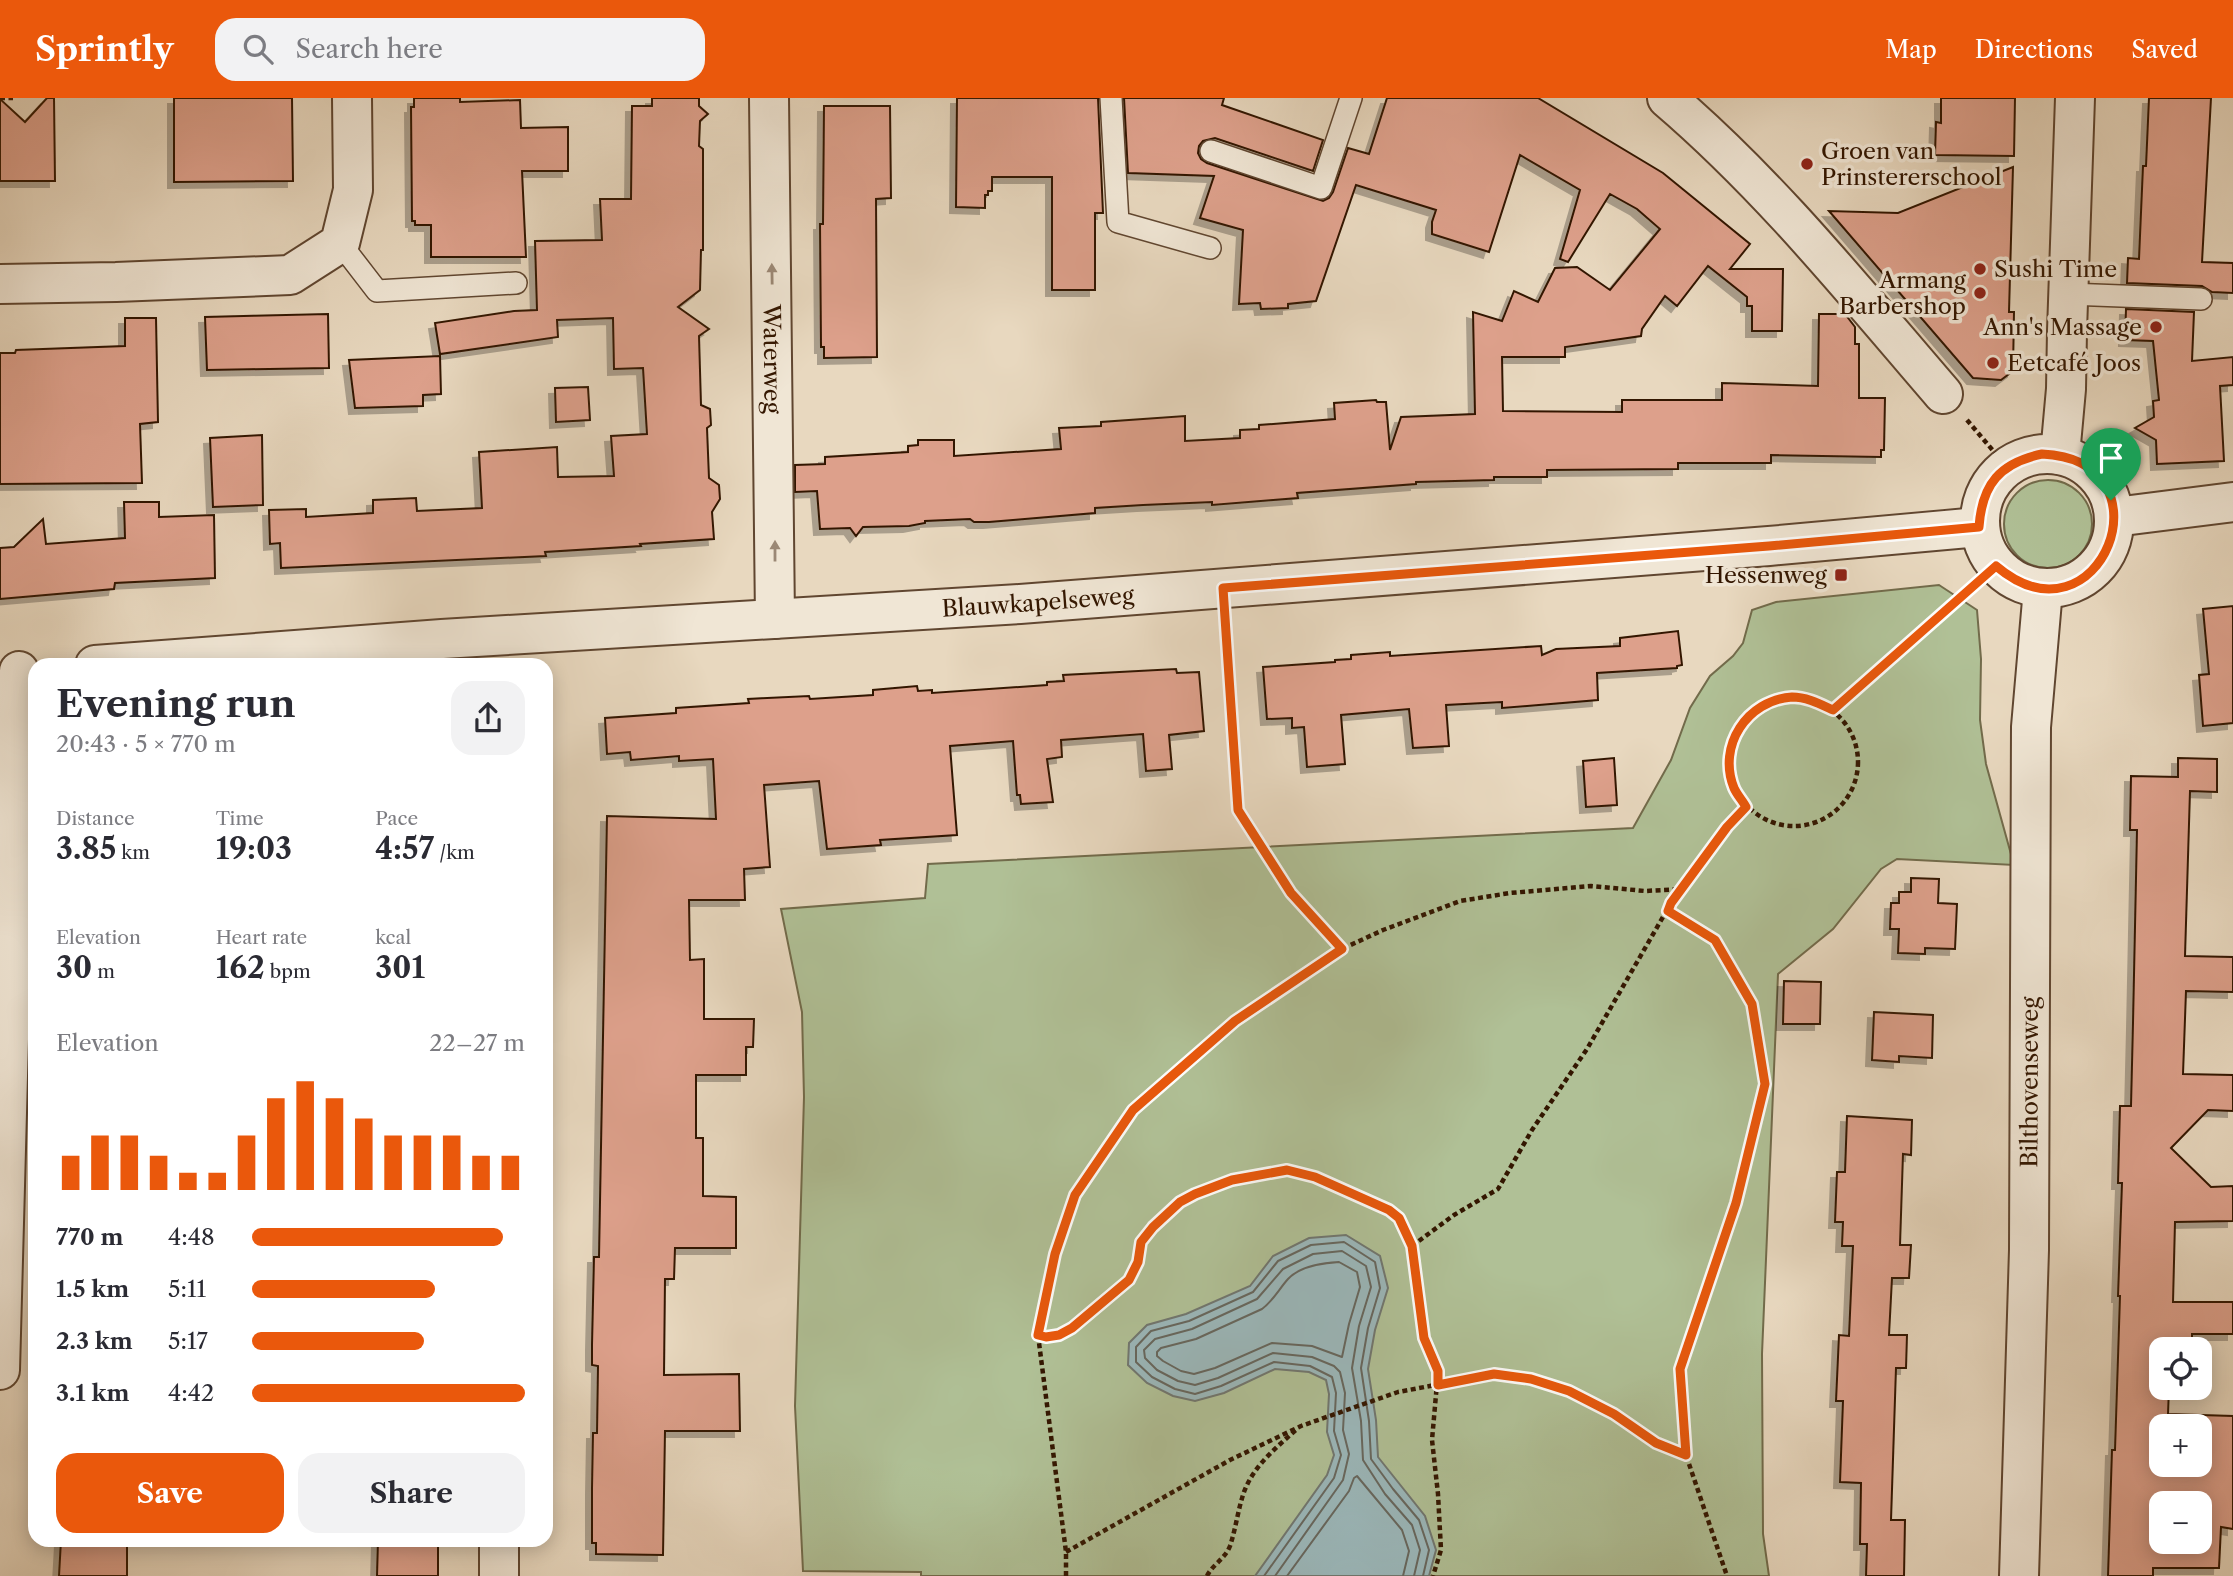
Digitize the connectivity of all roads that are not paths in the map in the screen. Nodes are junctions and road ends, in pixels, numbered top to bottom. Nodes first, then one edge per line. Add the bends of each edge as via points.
1 (352, 98) edge
2 (769, 98) edge
3 (1111, 98) edge
4 (1350, 98) edge
5 (1667, 98) edge
6 (2075, 98) edge
7 (1211, 151) dead end
8 (340, 243) junction
9 (1210, 248) dead end
10 (516, 283) dead end
11 (0, 284) edge
12 (2068, 294) junction
13 (2201, 299) dead end
14 (1943, 394) road end
15 (2060, 455) junction
16 (2233, 502) edge
17 (2115, 517) junction
18 (1979, 527) junction
19 (2043, 589) junction
20 (775, 619) junction
21 (513, 650) edge
22 (290, 658) edge
23 (18, 671) edge
24 (0, 1370) edge
25 (499, 1547) edge
26 (499, 1576) edge
27 (2019, 1576) edge

1 - 8 street via 353,190
20 -> 2 street, Waterweg
3 - 9 lane via 1118,222
4 - 7 lane via 1321,188
5 - 14 street via 1782,207
6 - 12 street
8 - 10 lane via 377,291
8 - 11 street via 290,275
12 - 13 lane
12 - 15 street
15 - 17 street via 2092,471 2107,492
15 - 18 street via 2023,458 2007,467 1985,493
16 - 17 street
17 - 19 street via 2113,536 2095,569 2062,587
18 - 19 street via 1996,566 2025,586
18 - 20 street, Blauwkapelseweg
19 - 27 street, Bilthovenseweg via 2031,727 2029,1250
20 - 21 street, Blauwkapelseweg
21 - 22 street, Blauwkapelseweg
23 - 24 street
25 - 26 street

